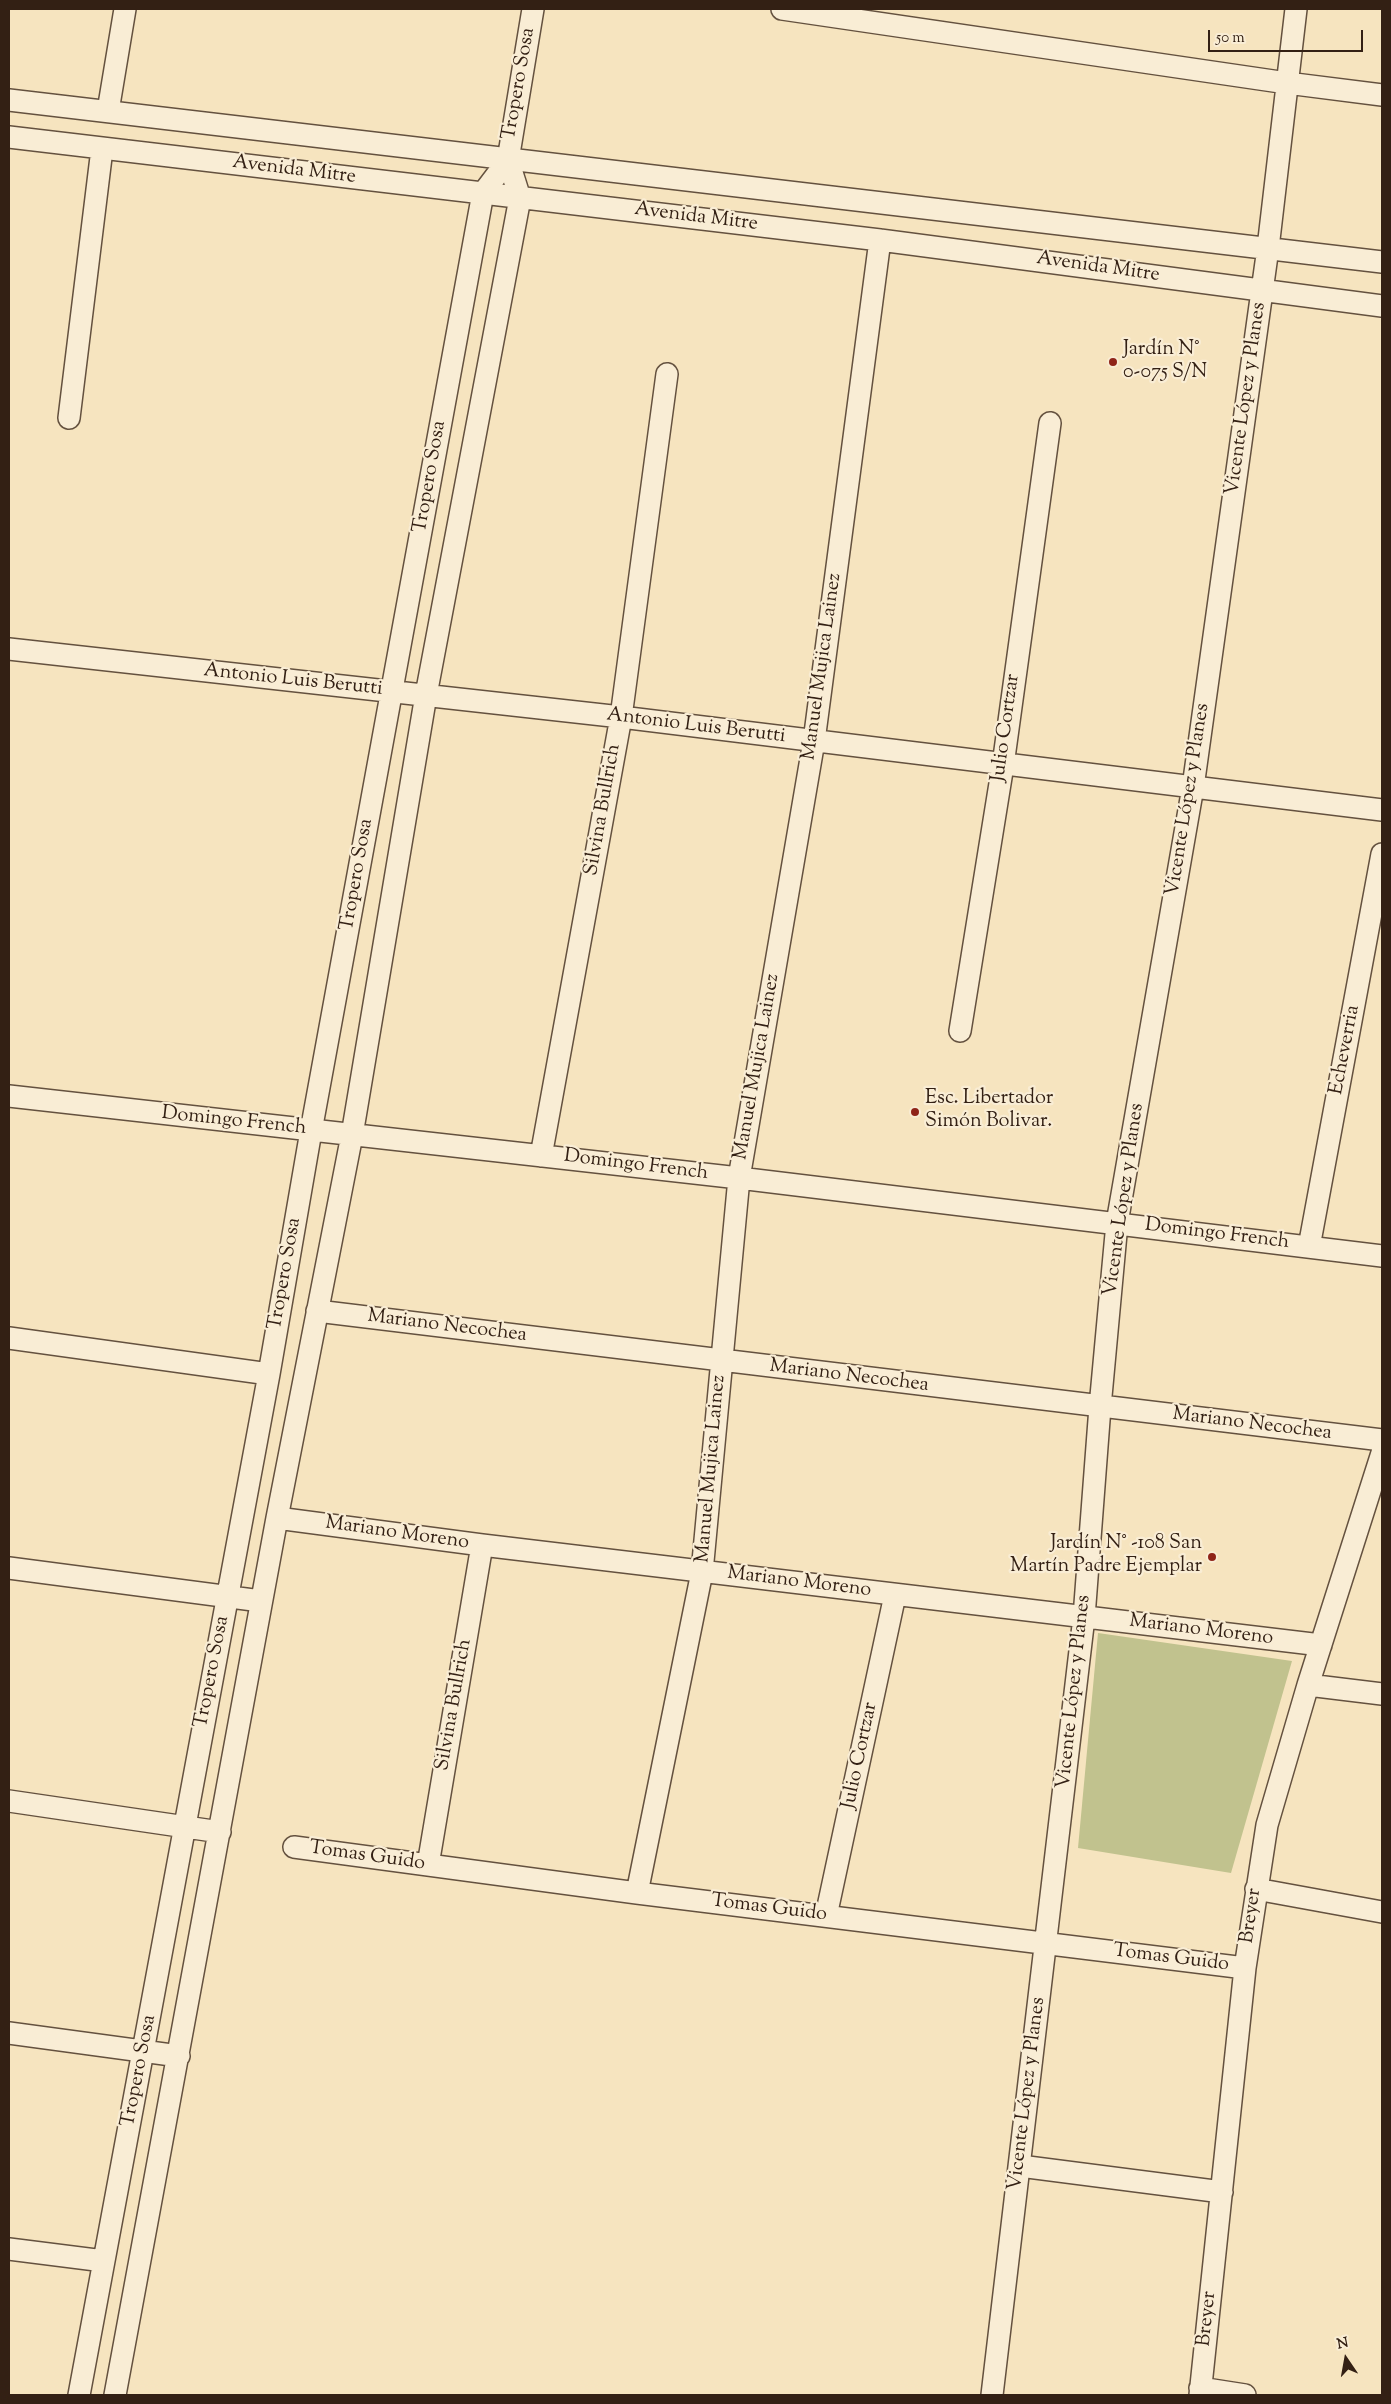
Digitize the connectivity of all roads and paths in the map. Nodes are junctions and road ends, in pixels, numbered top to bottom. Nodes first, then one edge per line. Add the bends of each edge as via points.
1 (125, 9) edge
2 (533, 9) edge
3 (782, 9) edge
4 (1296, 9) edge
5 (1287, 84) junction
6 (1382, 95) edge
7 (9, 100) edge
8 (108, 111) junction
9 (9, 137) edge
10 (102, 149) junction
11 (508, 160) junction
12 (483, 193) junction
13 (520, 198) junction
14 (880, 240) junction
15 (1268, 248) junction
16 (1382, 262) edge
17 (1262, 290) junction
18 (1382, 306) edge
19 (667, 374) dead end
20 (68, 418) dead end
21 (1050, 423) dead end
22 (9, 650) edge
23 (392, 692) junction
24 (426, 695) junction
25 (621, 718) junction
26 (814, 741) junction
27 (1003, 765) junction
28 (1192, 787) junction
29 (1382, 810) edge
30 (1382, 854) edge
31 (960, 1032) dead end
32 (9, 1096) edge
33 (311, 1130) junction
34 (352, 1134) junction
35 (541, 1156) junction
36 (738, 1178) junction
37 (1118, 1223) junction
38 (1309, 1246) junction
39 (1382, 1256) edge
40 (317, 1311) junction
41 (9, 1338) edge
42 (722, 1362) junction
43 (269, 1374) junction
44 (1100, 1407) junction
45 (1382, 1440) edge
46 (1382, 1452) edge
47 (1378, 1477) edge
48 (277, 1518) junction
49 (482, 1545) junction
50 (9, 1568) edge
51 (702, 1572) junction
52 (895, 1595) junction
53 (228, 1597) junction
54 (261, 1602) junction
55 (1084, 1618) junction
56 (1321, 1645) junction
57 (1308, 1685) junction
58 (1382, 1694) edge
59 (9, 1800) edge
60 (184, 1826) junction
61 (220, 1832) junction
62 (294, 1847) dead end
63 (428, 1865) junction
64 (1256, 1889) junction
65 (637, 1893) junction
66 (1382, 1912) edge
67 (826, 1916) junction
68 (1046, 1943) junction
69 (1245, 1968) junction
70 (9, 2033) edge
71 (144, 2051) junction
72 (179, 2056) junction
73 (1020, 2166) junction
74 (1222, 2192) junction
75 (9, 2249) edge
76 (104, 2261) junction
77 (1200, 2392) edge
78 (79, 2395) edge
79 (115, 2395) edge
80 (992, 2395) edge
81 (1245, 2395) edge

1 - 8 street
2 - 11 street, Tropero Sosa
3 - 5 street
4 - 5 street, Vicente López y Planes
5 - 6 street
5 - 15 street, Vicente López y Planes
7 - 8 street, Avenida Mitre
8 - 11 street, Avenida Mitre
9 - 10 street, Avenida Mitre
10 - 12 street, Avenida Mitre
10 - 20 street
11 - 12 street, Tropero Sosa
11 - 13 street, Tropero Sosa
11 - 15 street, Avenida Mitre
12 - 13 street, Avenida Mitre
12 - 23 street, Tropero Sosa
13 - 14 street, Avenida Mitre
13 - 24 street, Tropero Sosa
14 - 17 street, Avenida Mitre
14 - 26 street, Manuel Mujica Lainez
15 - 16 street, Avenida Mitre
15 - 17 street, Vicente López y Planes
17 - 18 street, Avenida Mitre
17 - 28 street, Vicente López y Planes
19 - 25 street, Silvina Bullrich
21 - 27 street, Julio Cortzar
22 - 23 street, Antonio Luis Berutti
23 - 24 street, Antonio Luis Berutti
23 - 33 street, Tropero Sosa
24 - 25 street, Antonio Luis Berutti
24 - 34 street, Tropero Sosa
25 - 26 street, Antonio Luis Berutti
25 - 35 street, Silvina Bullrich
26 - 27 street, Antonio Luis Berutti
26 - 36 street, Manuel Mujica Lainez
27 - 28 street, Antonio Luis Berutti
27 - 31 street, Julio Cortzar
28 - 29 street, Antonio Luis Berutti
28 - 37 street, Vicente López y Planes
30 - 38 street, Echeverria
32 - 33 street, Domingo French
33 - 34 street, Domingo French
33 - 43 street, Tropero Sosa
34 - 35 street, Domingo French
34 - 40 street, Tropero Sosa
35 - 36 street, Domingo French
36 - 37 street, Domingo French
36 - 42 street, Manuel Mujica Lainez
37 - 38 street, Domingo French
37 - 44 street, Vicente López y Planes
38 - 39 street, Domingo French
40 - 42 street, Mariano Necochea
40 - 48 street, Tropero Sosa
41 - 43 street
42 - 44 street, Mariano Necochea
42 - 51 street, Manuel Mujica Lainez
43 - 53 street, Tropero Sosa
44 - 45 street, Mariano Necochea
44 - 55 street, Vicente López y Planes
46 - 47 street, Breyer
47 - 56 street, Breyer
48 - 49 street, Mariano Moreno
48 - 54 street, Tropero Sosa
49 - 51 street, Mariano Moreno
49 - 63 street, Silvina Bullrich
50 - 53 street
51 - 52 street, Mariano Moreno
51 - 65 street, Manuel Mujica Lainez
52 - 55 street, Mariano Moreno
52 - 67 street, Julio Cortzar
53 - 54 street
53 - 60 street, Tropero Sosa
54 - 61 street, Tropero Sosa
55 - 56 street, Mariano Moreno
55 - 68 street, Vicente López y Planes
56 - 57 street, Breyer
57 - 58 street
57 - 64 street, Breyer via 1267,1825
59 - 60 street
60 - 61 street
60 - 71 street, Tropero Sosa
61 - 72 street, Tropero Sosa
62 - 63 street, Tomas Guido
63 - 65 street, Tomas Guido
64 - 66 street
64 - 69 street, Breyer
65 - 67 street, Tomas Guido
67 - 68 street, Tomas Guido
68 - 69 street, Tomas Guido
68 - 73 street, Vicente López y Planes
69 - 74 street, Breyer
70 - 71 street
71 - 72 street
71 - 76 street, Tropero Sosa
72 - 79 street, Tropero Sosa
73 - 74 street
73 - 80 street, Vicente López y Planes
74 - 77 street, Breyer
75 - 76 street
76 - 78 street, Tropero Sosa
77 - 81 street

